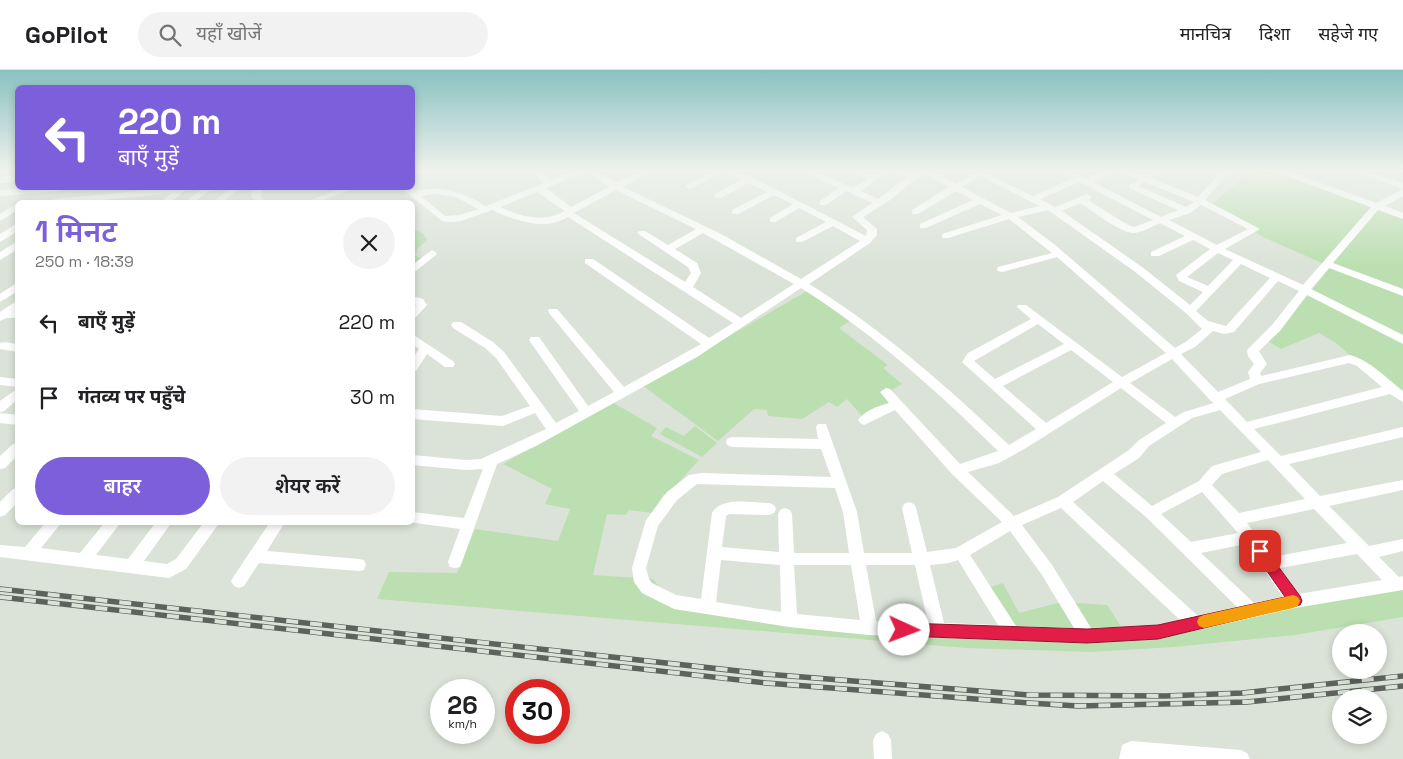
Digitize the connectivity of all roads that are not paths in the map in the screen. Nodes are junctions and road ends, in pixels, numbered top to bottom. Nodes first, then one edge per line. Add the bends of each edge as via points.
1 (426, 203) edge
2 (477, 203) edge
3 (500, 203) edge
4 (559, 203) edge
5 (586, 203) edge
6 (649, 203) edge
7 (752, 203) edge
8 (879, 203) edge
9 (928, 203) edge
10 (974, 203) edge
11 (987, 203) edge
12 (1041, 203) edge
13 (1070, 203) edge
14 (1093, 203) edge
15 (1129, 203) edge
16 (1170, 203) edge
17 (1196, 203) edge
18 (1204, 203) edge
19 (1366, 203) edge
20 (1382, 203) edge
21 (799, 204) joint
22 (15, 207) edge
23 (1376, 207) junction
24 (15, 208) edge
25 (488, 208) junction
26 (0, 209) edge
27 (1052, 209) junction
28 (1187, 211) junction
29 (570, 212) junction
30 (735, 212) dead end
31 (914, 212) dead end
32 (1010, 216) junction
33 (1403, 216) edge
34 (0, 218) edge
35 (773, 220) dead end
36 (1160, 220) junction
37 (832, 223) junction
38 (923, 226) dead end
39 (15, 228) edge
40 (703, 229) junction
41 (642, 233) dead end
42 (945, 236) dead end
43 (1194, 236) junction
44 (0, 239) edge
45 (799, 240) dead end
46 (867, 241) junction
47 (15, 246) edge
48 (668, 249) junction
49 (1217, 249) junction
50 (432, 253) dead end
51 (1059, 254) junction
52 (1155, 254) dead end
53 (0, 257) edge
54 (1240, 259) junction
55 (589, 261) dead end
56 (1326, 264) junction
57 (415, 267) edge
58 (1002, 269) dead end
59 (1276, 276) junction
60 (801, 283) junction
61 (15, 287) edge
62 (686, 289) junction
63 (1305, 290) junction
64 (1210, 291) junction
65 (1403, 294) edge
66 (2, 296) edge
67 (415, 300) edge
68 (15, 305) edge
69 (1022, 307) dead end
70 (553, 311) dead end
71 (415, 312) edge
72 (1190, 312) junction
73 (2, 315) edge
74 (15, 315) edge
75 (1038, 320) junction
76 (742, 324) junction
77 (1204, 324) junction
78 (457, 325) dead end
79 (415, 340) edge
80 (535, 340) dead end
81 (1403, 340) edge
82 (709, 344) junction
83 (1072, 345) junction
84 (4, 346) dead end
85 (15, 348) edge
86 (426, 348) junction
87 (1174, 354) junction
88 (415, 364) edge
89 (449, 364) dead end
90 (0, 381) edge
91 (1256, 381) junction
92 (15, 382) edge
93 (1122, 382) junction
94 (994, 385) junction
95 (1392, 389) junction
96 (886, 392) dead end
97 (622, 393) junction
98 (15, 395) edge
99 (1403, 398) edge
100 (1218, 401) junction
101 (898, 405) junction
102 (0, 408) edge
103 (537, 408) junction
104 (586, 412) junction
105 (415, 414) edge
106 (0, 418) edge
107 (15, 420) edge
108 (864, 420) dead end
109 (1176, 424) junction
110 (822, 427) dead end
111 (1245, 427) junction
112 (1044, 429) junction
113 (554, 430) junction
114 (1403, 432) edge
115 (732, 442) dead end
116 (826, 444) junction
117 (15, 450) edge
118 (1008, 452) junction
119 (1274, 458) junction
120 (415, 460) edge
121 (492, 461) junction
122 (0, 464) edge
123 (957, 470) junction
124 (1104, 474) junction
125 (841, 483) junction
126 (1204, 485) junction
127 (1403, 485) edge
128 (15, 496) edge
129 (1063, 501) junction
130 (1316, 501) junction
131 (909, 508) dead end
132 (769, 509) dead end
133 (0, 511) edge
134 (1151, 513) junction
135 (785, 514) dead end
136 (415, 518) edge
137 (1236, 519) junction
138 (1012, 523) junction
139 (468, 524) junction
140 (52, 525) edge
141 (112, 525) edge
142 (163, 525) edge
143 (211, 525) edge
144 (276, 525) edge
145 (1250, 538) junction
146 (1403, 545) edge
147 (1189, 549) junction
148 (1364, 550) junction
149 (0, 551) edge
150 (28, 553) junction
151 (714, 553) junction
152 (961, 553) junction
153 (256, 556) junction
154 (921, 558) junction
155 (788, 559) junction
156 (857, 559) junction
157 (83, 560) junction
158 (454, 562) dead end
159 (1270, 564) junction
160 (360, 565) dead end
161 (131, 567) junction
162 (239, 581) dead end
163 (1400, 583) edge
164 (1295, 601) junction
165 (708, 607) junction
166 (1250, 610) junction
167 (789, 620) junction
168 (1196, 624) junction
169 (869, 628) junction
170 (938, 631) junction
171 (1012, 633) junction
172 (1087, 636) junction
173 (882, 740) dead end
174 (884, 759) edge
175 (1128, 759) edge
176 (1241, 759) edge

1 - 25 street via 445,220 455,220
2 - 25 street
3 - 25 street
4 - 29 street
5 - 29 street
6 - 40 street
7 - 30 street
8 - 46 street via 857,217 872,229
9 - 31 street
10 - 38 street
11 - 32 street
12 - 27 street
13 - 27 street
14 - 36 street via 1131,229
15 - 36 street
16 - 28 street
17 - 28 street
18 - 49 street via 1256,230
19 - 23 street
20 - 23 street
21 - 35 street
21 - 37 street
22 - 26 street
23 - 33 street
23 - 56 street
24 - 34 street
25 - 29 street via 515,218 546,221 556,220
27 - 32 street
27 - 72 street via 1138,269
28 - 36 street
29 - 62 street
32 - 42 street
32 - 51 street
36 - 43 street
37 - 45 street
37 - 46 street
39 - 44 street
40 - 48 street
40 - 60 street
41 - 48 street
43 - 49 street
43 - 52 street
46 - 60 street
47 - 53 street
48 - 62 street via 695,268 696,273
49 - 54 street
49 - 64 street via 1180,276
50 - 57 street
51 - 58 street
51 - 87 street
54 - 59 street
54 - 64 street
55 - 82 street
56 - 63 street
56 - 65 street
59 - 63 street
59 - 77 street via 1230,329
60 - 76 street
60 - 118 street via 892,346
61 - 66 street
62 - 76 street
63 - 81 street
63 - 91 street via 1276,328 1253,350 1261,364 1254,372
64 - 72 street
67 - 71 street via 422,305
68 - 73 street
69 - 75 street
70 - 97 street
72 - 77 street
73 - 74 street
75 - 83 street
75 - 94 street via 969,358 969,364
76 - 82 street
77 - 87 street via 1208,328 1206,332
78 - 103 street via 500,355
79 - 86 street
80 - 104 street
82 - 97 street
83 - 93 street
83 - 94 street
84 - 85 street
86 - 88 street
86 - 89 street
87 - 93 street
87 - 100 street
90 - 92 street
91 - 95 street via 1354,359
91 - 100 street
93 - 109 street
93 - 112 street
94 - 112 street
95 - 99 street
95 - 111 street
96 - 101 street
97 - 104 street
98 - 102 street
100 - 109 street
100 - 111 street
101 - 108 street
101 - 123 street
103 - 105 street via 503,421
103 - 113 street
104 - 113 street
106 - 107 street
109 - 124 street via 1144,443 1134,454
110 - 116 street
111 - 119 street
112 - 118 street
113 - 121 street
114 - 119 street
115 - 116 street
116 - 125 street
117 - 122 street
118 - 123 street
119 - 126 street via 1217,470
119 - 130 street
120 - 121 street via 466,464
121 - 139 street
123 - 138 street
124 - 129 street
124 - 134 street
125 - 156 street via 850,512
125 - 165 street via 702,478 694,479 672,496 651,524 639,575 647,588 666,599
126 - 134 street
126 - 137 street
127 - 130 street
128 - 133 street
129 - 138 street
129 - 168 street
130 - 137 street
130 - 148 street
131 - 154 street
132 - 151 street via 722,509
134 - 147 street
135 - 155 street
136 - 139 street
137 - 145 street
138 - 152 street
138 - 172 street
139 - 158 street
140 - 150 street
141 - 157 street
142 - 161 street
143 - 161 street via 176,568 161,571
144 - 153 street
145 - 147 street
145 - 159 street
146 - 148 street
147 - 166 street
148 - 159 street
148 - 163 street
149 - 150 street
150 - 157 street
151 - 155 street
151 - 165 street
152 - 154 street
152 - 171 street
153 - 160 street
153 - 162 street
154 - 156 street
154 - 170 street
155 - 156 street
155 - 167 street
156 - 169 street
157 - 161 street
159 - 164 street
163 - 164 street
164 - 166 street
165 - 167 street
166 - 168 street
167 - 169 street
168 - 172 street via 1158,632
169 - 170 street
170 - 171 street
171 - 172 street
173 - 174 street
175 - 176 street via 1128,751 1131,750

